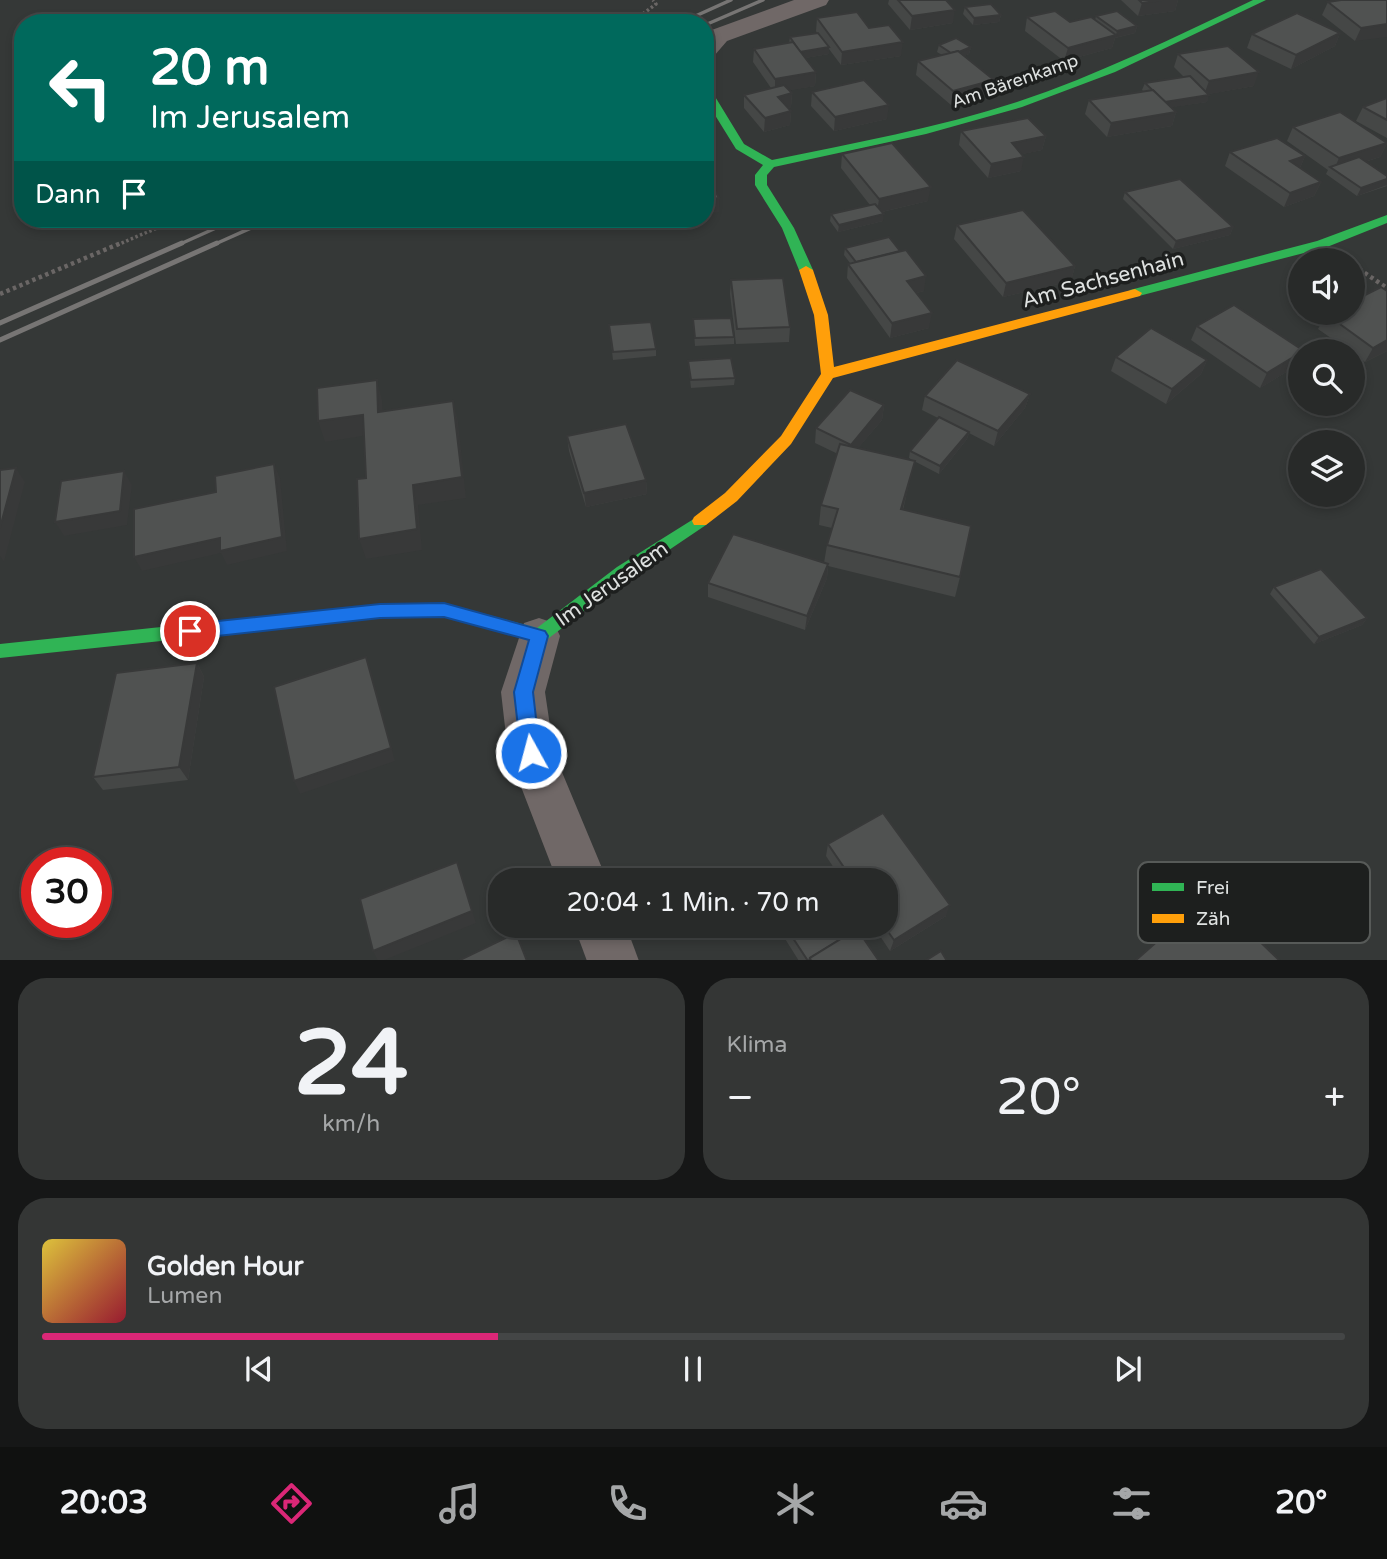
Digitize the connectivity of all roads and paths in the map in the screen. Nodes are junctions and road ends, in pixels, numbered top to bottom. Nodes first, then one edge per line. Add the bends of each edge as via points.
1 (653, 0) edge
2 (817, 0) edge
3 (1261, 0) edge
4 (643, 14) edge
5 (714, 40) edge
6 (714, 104) edge
7 (770, 164) junction
8 (1387, 219) edge
9 (157, 228) edge
10 (1365, 273) edge
11 (1387, 288) edge
12 (0, 294) edge
13 (828, 374) junction
14 (539, 636) junction
15 (0, 651) edge
16 (577, 868) edge
17 (605, 938) edge
18 (614, 960) edge

1 - 4 path via 656,4
2 - 5 street
3 - 7 street, Am Bärenkamp via 1021,103 939,127
6 - 7 street via 740,146
7 - 13 street via 761,175 761,185 804,263 821,315
8 - 13 street, Am Sachsenhain via 1322,244
9 - 12 path
10 - 11 path
13 - 14 street, Im Jerusalem via 786,440 731,497 682,537 623,572
14 - 15 street, Im Jerusalem via 444,610 380,611
14 - 16 street via 523,692 531,753
17 - 18 street

